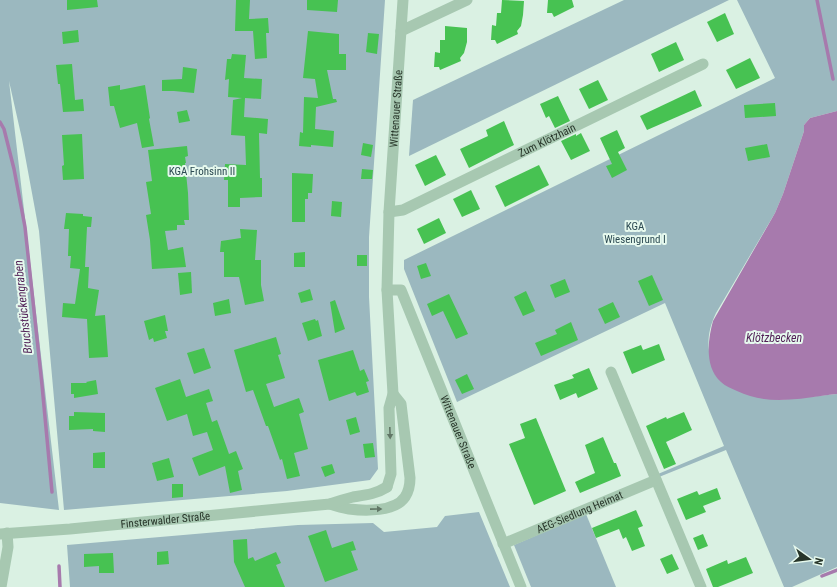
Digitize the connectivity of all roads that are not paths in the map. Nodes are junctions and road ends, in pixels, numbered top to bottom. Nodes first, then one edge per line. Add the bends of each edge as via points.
1 (403, 0) edge
2 (467, 0) edge
3 (401, 31) junction
4 (703, 64) dead end
5 (389, 212) junction
6 (387, 290) junction
7 (611, 372) dead end
8 (393, 394) junction
9 (656, 480) junction
10 (387, 487) junction
11 (405, 497) junction
12 (330, 504) junction
13 (3, 534) edge
14 (503, 544) junction
15 (1, 587) edge
16 (521, 587) edge
17 (701, 587) edge

1 - 3 street, Wittenauer Straße
2 - 3 street
3 - 5 street, Wittenauer Straße
4 - 5 street, Zum Klötzhain via 403,210
5 - 6 street, Wittenauer Straße
6 - 8 street, Wittenauer Straße
6 - 14 street, Wittenauer Straße via 401,290
7 - 9 street
8 -> 10 street, Wittenauer Straße via 389,408 391,474
8 - 11 street, Wittenauer Straße via 401,404 410,478
9 - 14 street, AEG-Siedlung Heimat
9 - 17 street
10 - 11 street
10 - 12 street, Finsterwalder Straße via 380,492
12 -> 11 street, Finsterwalder Straße via 348,509 383,509 395,506
12 - 13 street, Finsterwalder Straße
13 - 15 street via 8,547
14 - 16 street, Wittenauer Straße

